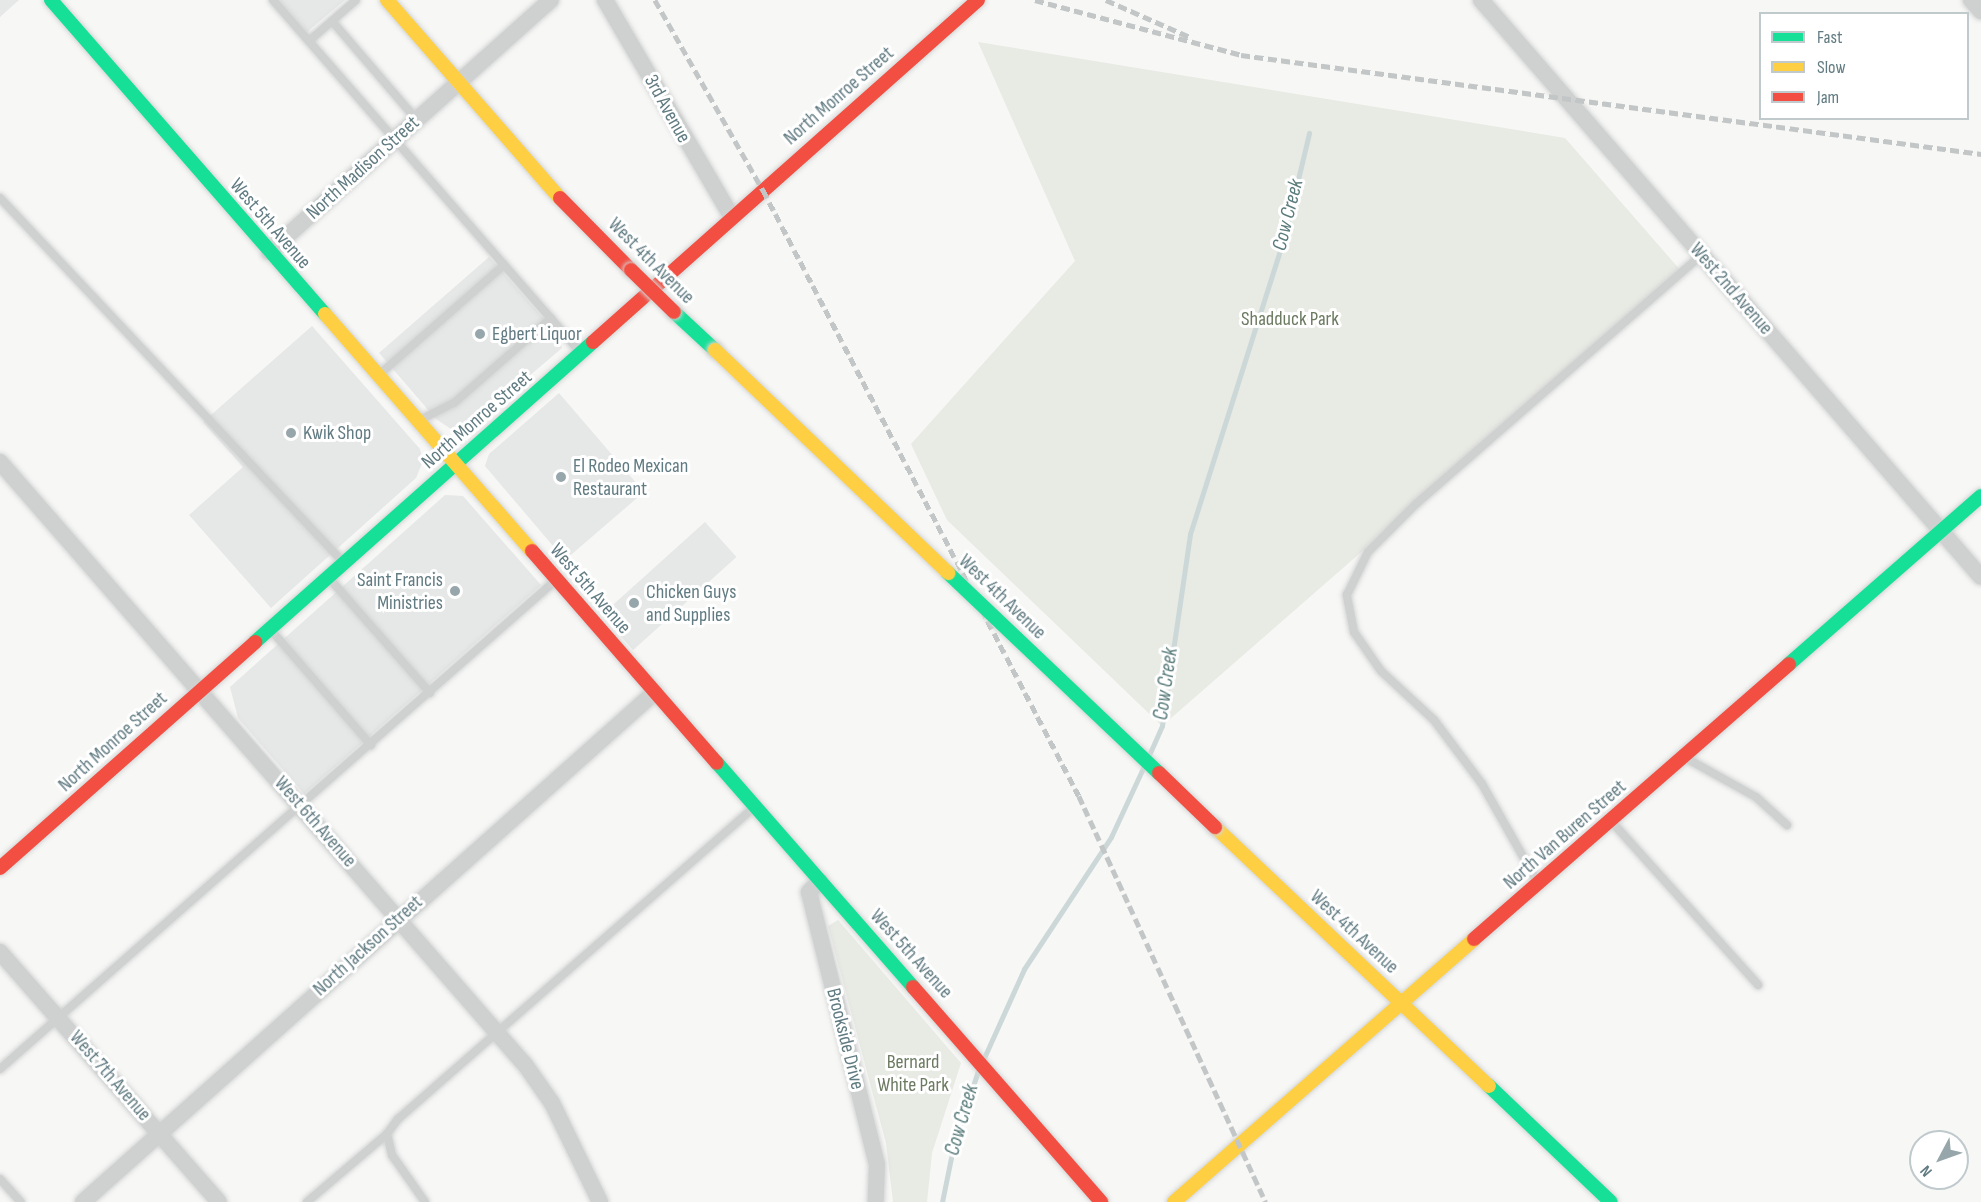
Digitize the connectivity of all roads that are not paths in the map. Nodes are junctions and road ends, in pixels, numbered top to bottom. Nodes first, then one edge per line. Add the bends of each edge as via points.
1 (51, 0) edge
2 (273, 0) edge
3 (356, 0) edge
4 (387, 0) edge
5 (551, 0) edge
6 (604, 0) edge
7 (978, 0) edge
8 (1481, 0) edge
9 (1971, 0) edge
10 (1981, 11) edge
11 (332, 21) junction
12 (309, 41) junction
13 (458, 84) junction
14 (417, 120) junction
15 (395, 140) junction
16 (0, 198) edge
17 (732, 217) junction
18 (269, 252) junction
19 (1701, 255) junction
20 (504, 265) junction
21 (551, 318) junction
22 (582, 353) junction
23 (377, 376) junction
24 (417, 422) junction
25 (455, 464) junction
26 (1, 467) edge
27 (1981, 496) edge
28 (1941, 532) junction
29 (344, 563) junction
30 (328, 577) junction
31 (1981, 578) edge
32 (556, 580) junction
33 (270, 629) junction
34 (200, 691) junction
35 (655, 692) junction
36 (430, 693) junction
37 (371, 745) junction
38 (1684, 757) junction
39 (301, 806) junction
40 (755, 806) junction
41 (1611, 820) junction
42 (1787, 825) dead end
43 (0, 868) edge
44 (820, 881) junction
45 (1538, 884) junction
46 (399, 918) junction
47 (0, 952) edge
48 (1758, 984) dead end
49 (1403, 1005) junction
50 (58, 1016) junction
51 (499, 1034) junction
52 (0, 1069) edge
53 (159, 1132) junction
54 (387, 1134) junction
55 (0, 1179) edge
56 (21, 1202) edge
57 (83, 1202) edge
58 (219, 1202) edge
59 (307, 1202) edge
60 (425, 1202) edge
61 (600, 1202) edge
62 (876, 1202) edge
63 (1101, 1202) edge
64 (1174, 1202) edge
65 (1611, 1202) edge

1 - 18 street, West 5th Avenue
2 - 12 lane
3 - 11 lane
4 - 13 street, West 4th Avenue
5 - 13 street, North Madison Street
6 - 17 street, 3rd Avenue
7 - 17 street, North Monroe Street
8 - 19 street, West 2nd Avenue
9 - 10 street
11 - 12 lane
11 - 14 lane
12 - 15 lane
13 - 14 street, North Madison Street
13 - 49 street, West 4th Avenue, bridge via 674,312
14 - 15 street, North Madison Street
15 - 18 street, North Madison Street
15 - 20 lane
16 - 29 lane
17 - 22 street, North Monroe Street
18 - 23 street, West 5th Avenue
19 - 28 street, West 2nd Avenue
19 - 45 lane via 1416,504 1368,552 1347,595 1354,632 1381,671 1434,720 1482,784
20 - 21 lane
20 - 23 lane
21 - 22 lane
21 - 24 lane via 454,403
22 - 25 street, North Monroe Street
23 - 24 street, West 5th Avenue
24 - 25 street, West 5th Avenue
25 - 29 street, North Monroe Street
25 - 32 street, West 5th Avenue
26 - 34 street, West 6th Avenue
27 - 28 street, North Van Buren Street
28 - 31 street, West 2nd Avenue
28 - 38 street, North Van Buren Street
29 - 30 street, North Monroe Street
30 - 33 street, North Monroe Street
30 - 36 lane
32 - 35 street, West 5th Avenue
32 - 36 lane
33 - 34 street, North Monroe Street
33 - 37 lane
34 - 39 street, West 6th Avenue
34 - 43 street, North Monroe Street
35 - 40 street, West 5th Avenue
35 - 46 street, North Jackson Street
36 - 37 lane
37 - 39 lane
38 - 41 street, North Van Buren Street
38 - 42 lane via 1756,797
39 - 46 street, West 6th Avenue
39 - 50 lane
40 - 44 street, West 5th Avenue
40 - 51 lane
41 - 45 street, North Van Buren Street
41 - 48 lane
44 - 62 street, Brookside Drive via 809,892 877,1164
44 - 63 street, West 5th Avenue
45 - 49 street, North Van Buren Street
46 - 51 street, West 6th Avenue
46 - 53 street, North Jackson Street
47 - 50 street, West 7th Avenue
49 - 64 street, North Van Buren Street
49 - 65 street, West 4th Avenue
50 - 52 lane
50 - 53 street, West 7th Avenue
51 - 54 lane
51 - 61 street, West 6th Avenue via 552,1103
53 - 57 street, North Jackson Street
53 - 58 street, West 7th Avenue
54 - 59 lane
54 - 60 lane via 392,1155
55 - 56 lane

